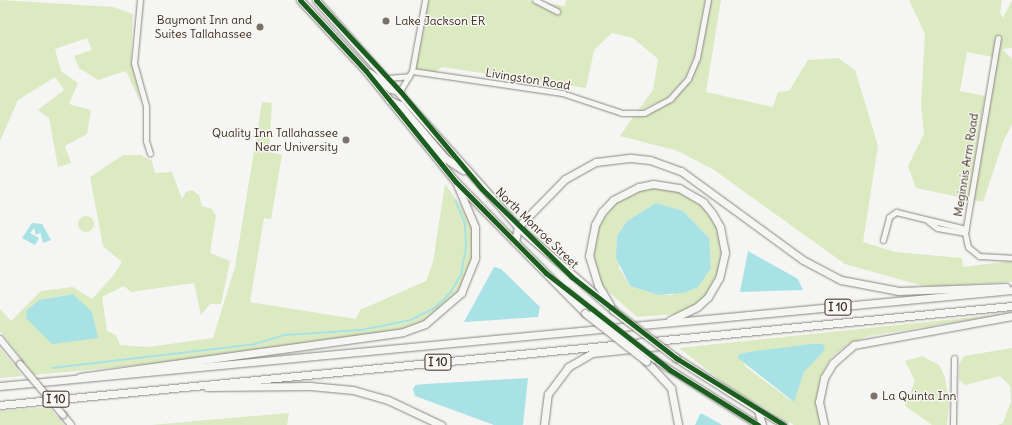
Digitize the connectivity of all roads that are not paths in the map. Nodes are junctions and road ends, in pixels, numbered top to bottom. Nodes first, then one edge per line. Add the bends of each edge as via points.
1 (140, 0) edge
2 (316, 0) edge
3 (425, 0) edge
4 (535, 0) edge
5 (708, 0) edge
6 (303, 1) edge
7 (556, 11) dead end
8 (998, 38) dead end
9 (366, 71) junction
10 (412, 71) junction
11 (409, 76) junction
12 (388, 78) junction
13 (400, 91) junction
14 (389, 100) junction
15 (150, 153) dead end
16 (470, 174) junction
17 (456, 182) junction
18 (518, 227) junction
19 (966, 231) junction
20 (883, 240) dead end
21 (515, 242) junction
22 (1012, 258) edge
23 (560, 285) junction
24 (1012, 289) edge
25 (1012, 306) edge
26 (613, 310) junction
27 (1012, 316) edge
28 (663, 322) junction
29 (0, 339) edge
30 (683, 339) junction
31 (954, 358) dead end
32 (77, 378) junction
33 (193, 385) junction
34 (0, 386) edge
35 (0, 404) edge
36 (758, 410) junction
37 (71, 425) edge
38 (441, 425) edge
39 (544, 425) edge
40 (678, 425) edge
41 (758, 425) edge
42 (762, 425) edge
43 (784, 425) edge
44 (824, 425) edge
45 (953, 425) edge

1 - 15 street via 134,64 146,106 146,141
2 - 12 highway, North Monroe Street
3 - 10 street
4 - 7 street
5 - 10 street, Livingston Road via 698,51 688,79 670,99 644,114 622,113 562,93
6 - 9 highway, North Monroe Street
8 - 19 street, Meginnis Arm Road
9 - 13 highway via 391,89
9 - 14 highway, North Monroe Street
10 - 11 street
11 - 12 street
11 - 13 street
12 - 13 highway, North Monroe Street
13 - 16 highway, North Monroe Street
14 - 16 highway via 400,105 445,158
14 - 17 highway, North Monroe Street
16 - 18 highway, North Monroe Street
17 - 21 highway, North Monroe Street
17 - 32 highway via 475,227 475,258 461,293 425,324 403,332 90,373
18 - 21 highway
18 - 24 highway via 577,171 606,160 650,160 682,171 802,260 841,280 899,291
18 - 26 highway, North Monroe Street
19 - 20 street via 937,228 928,221 905,213 892,213
19 - 22 street, Meginnis Arm Road via 968,247 979,256
21 - 23 highway, North Monroe Street
23 - 40 highway, bridge via 569,300 646,361 671,388
23 - 41 main road, North Monroe Street, bridge via 655,360
24 - 28 highway, I 10
25 - 30 highway, I 10
26 - 28 highway via 592,270 590,248 595,225 602,212 626,192 653,184 679,188 703,202 712,213 720,228 725,253 720,278 708,297 697,307
26 - 36 highway, North Monroe Street, bridge via 676,358
27 - 44 highway via 854,345 833,362 824,378 819,402
28 - 32 highway, I 10
29 - 37 main road, bridge
30 - 33 highway, I 10
30 - 39 highway via 670,345 592,353 580,359 559,376 548,394
31 - 45 street
32 - 34 highway, I 10
33 - 35 highway, I 10
33 - 38 highway via 220,389 310,386 353,390 388,400
36 - 42 highway
36 - 43 main road, North Monroe Street

